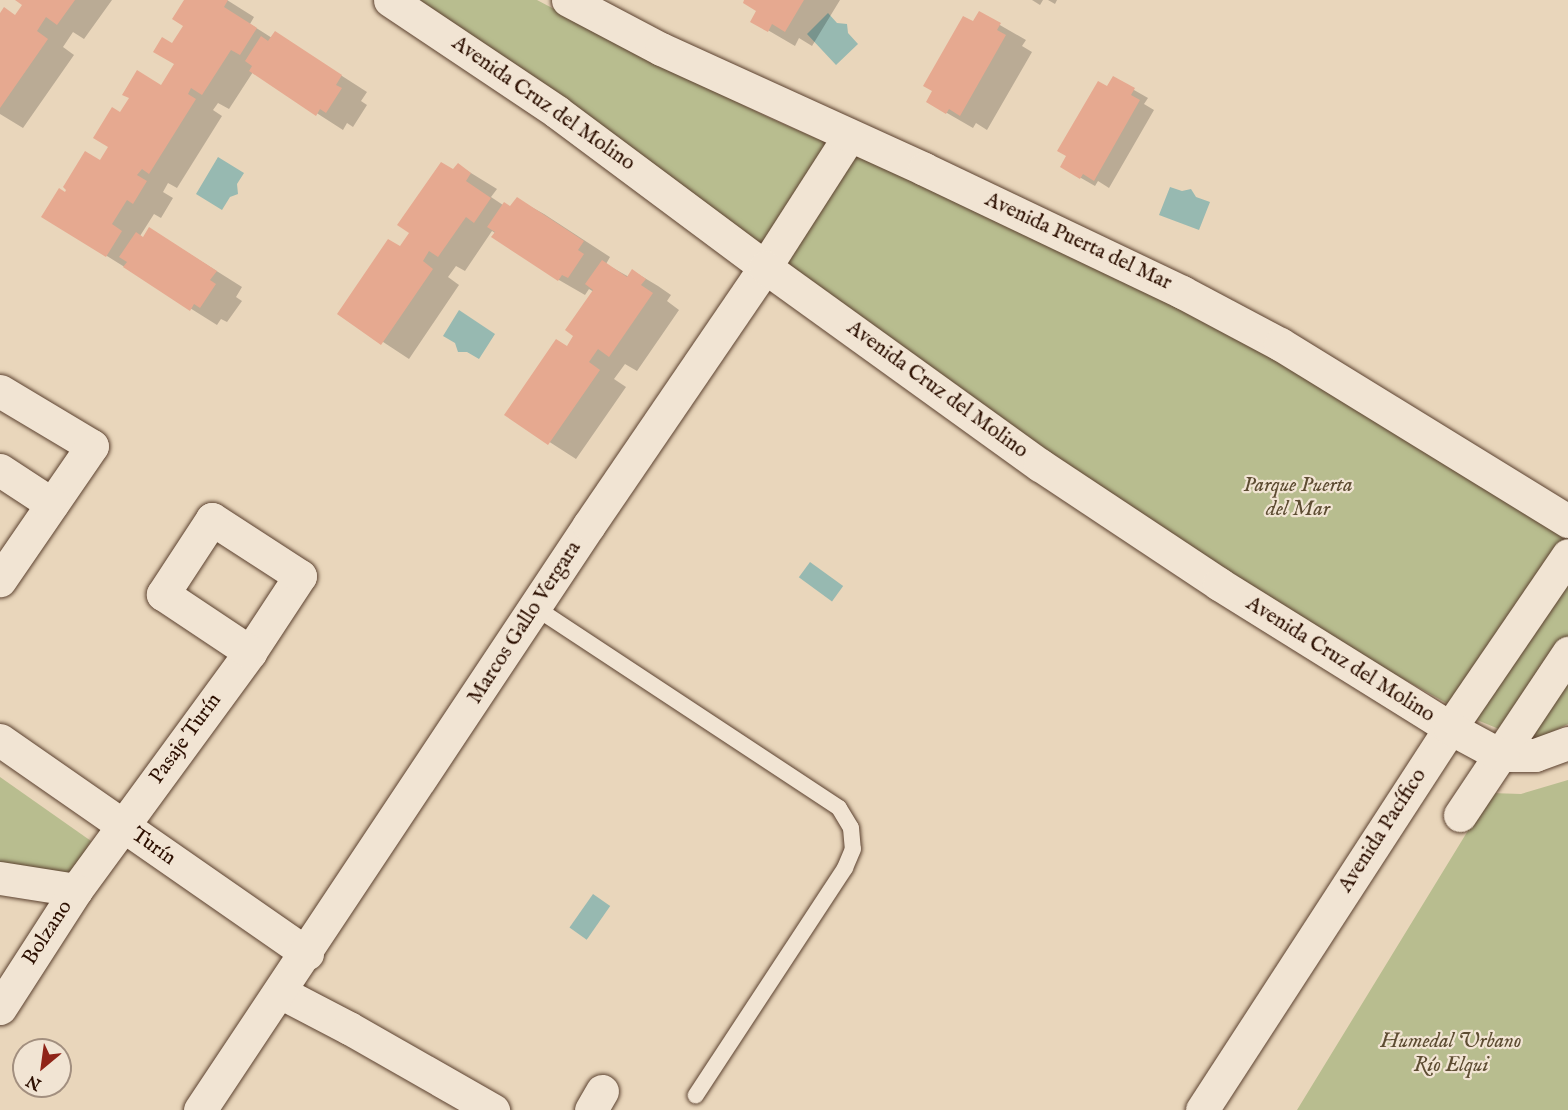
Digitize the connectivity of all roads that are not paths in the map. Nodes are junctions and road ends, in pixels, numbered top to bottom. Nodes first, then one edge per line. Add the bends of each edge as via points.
1 (390, 0) edge
2 (567, 0) edge
3 (849, 135) junction
4 (765, 267) junction
5 (0, 391) edge
6 (0, 470) edge
7 (52, 504) junction
8 (1568, 521) edge
9 (1568, 555) edge
10 (0, 579) edge
11 (537, 608) junction
12 (250, 652) dead end
13 (1568, 653) edge
14 (1450, 728) junction
15 (0, 741) edge
16 (1568, 743) edge
17 (1500, 755) junction
18 (1460, 815) dead end
19 (123, 826) junction
20 (0, 878) edge
21 (76, 890) junction
22 (307, 952) junction
23 (280, 992) junction
24 (0, 1008) edge
25 (696, 1095) dead end
26 (480, 1107) edge
27 (200, 1110) edge
28 (1202, 1110) edge

1 - 4 street, Avenida Cruz del Molino via 557,112
2 - 3 street, Avenida Puerta del Mar via 661,49
3 - 4 street, Marcos Gallo Vergara
3 - 8 street, Avenida Puerta del Mar via 1271,338
4 - 11 street, Marcos Gallo Vergara
4 - 14 street, Avenida Cruz del Molino via 1101,506
5 - 7 street via 92,446
6 - 7 street
7 - 10 street
9 - 14 street, Avenida Pacífico
11 - 22 street, Marcos Gallo Vergara
11 - 25 lane via 839,808 851,828 853,849 845,868
12 - 19 street, Pasaje Turín
13 - 17 street
14 - 17 street, Avenida Cruz del Molino
14 - 28 street, Avenida Pacífico
15 - 19 street, Turín
16 - 17 street via 1534,755
17 - 18 street
19 - 21 street, Pasaje Turín
19 - 22 street, Turín
20 - 21 street
21 - 24 street, Bolzano
22 - 23 street, Marcos Gallo Vergara
23 - 26 street
23 - 27 street, Marcos Gallo Vergara

